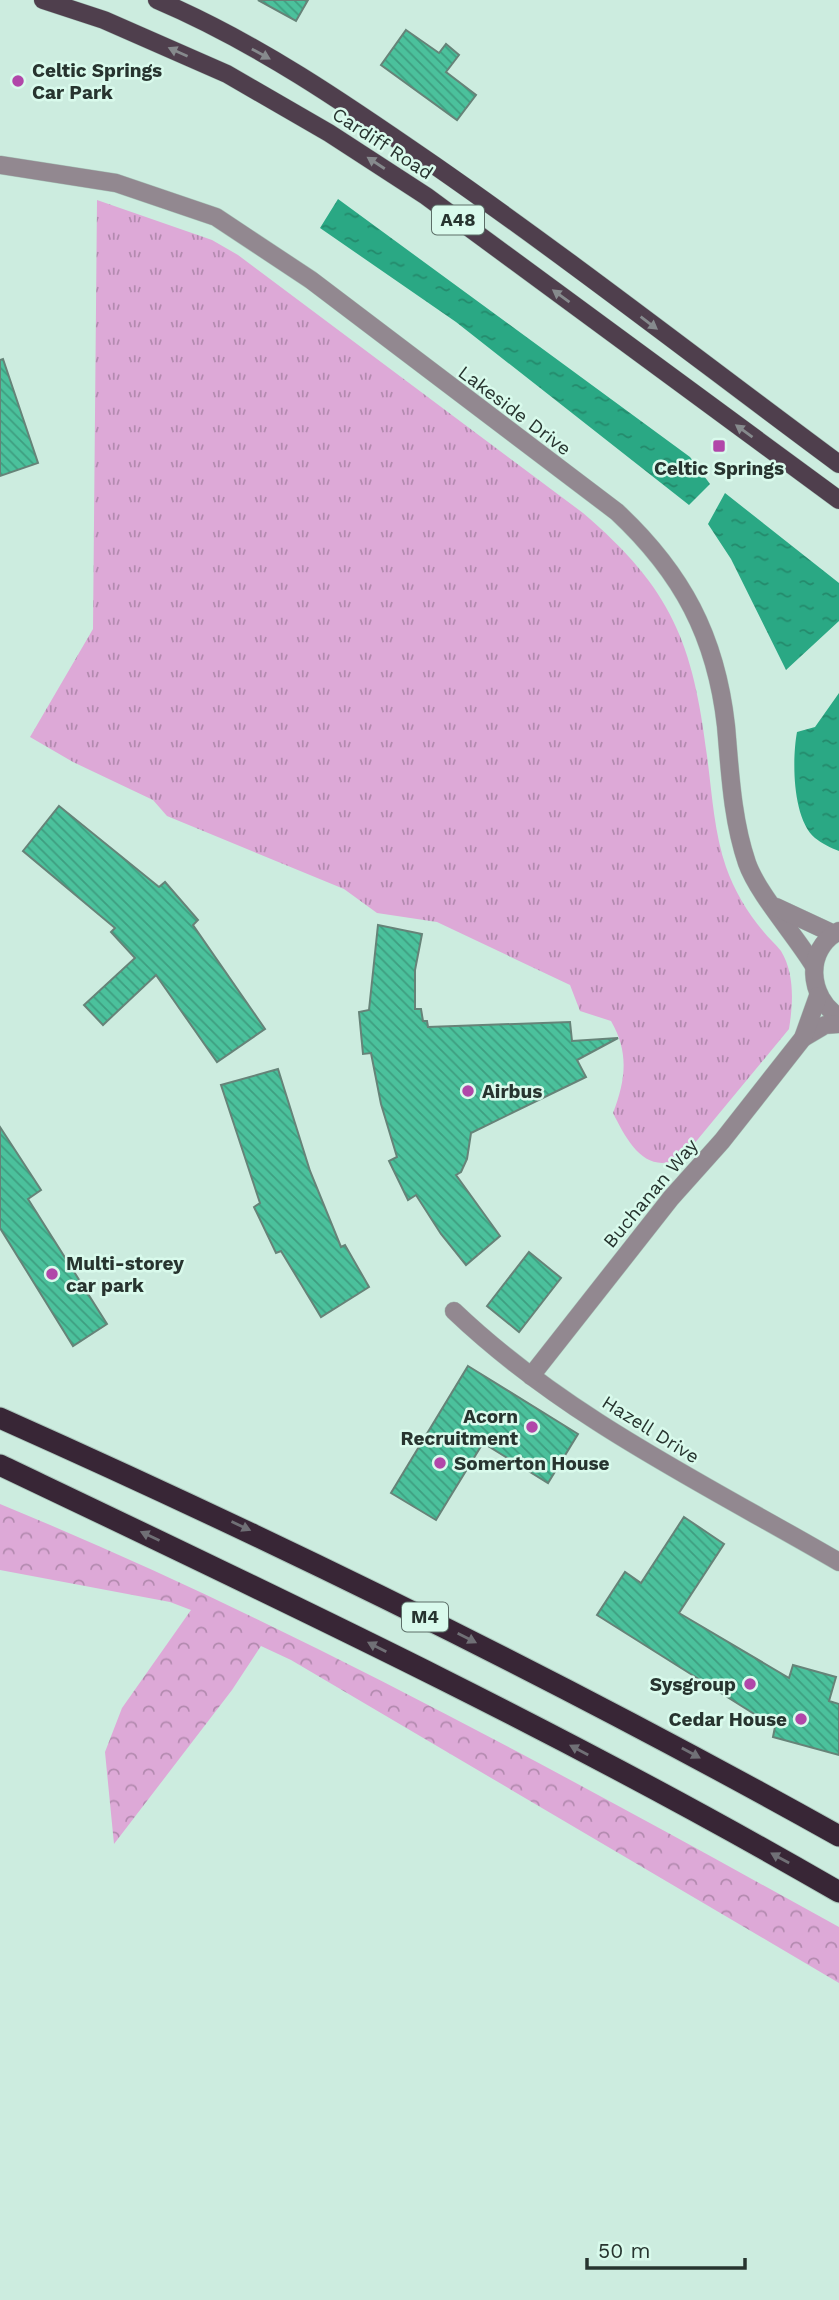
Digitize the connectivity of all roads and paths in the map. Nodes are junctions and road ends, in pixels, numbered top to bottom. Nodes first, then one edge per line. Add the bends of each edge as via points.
1 (43, 0) edge
2 (157, 0) edge
3 (0, 165) edge
4 (839, 464) edge
5 (839, 500) edge
6 (773, 906) junction
7 (836, 933) edge
8 (814, 966) junction
9 (818, 996) junction
10 (839, 1017) edge
11 (839, 1024) edge
12 (803, 1038) junction
13 (454, 1311) dead end
14 (531, 1376) junction
15 (0, 1403) edge
16 (0, 1418) edge
17 (0, 1465) edge
18 (0, 1478) edge
19 (101, 1513) junction
20 (213, 1513) junction
21 (839, 1562) edge
22 (839, 1836) edge
23 (839, 1892) edge

5 -> 1 main road, Cardiff Road / A48 via 426,196 329,132 227,74 104,20
2 -> 4 main road, Cardiff Road / A48 via 304,78 390,134
3 - 6 street, Lakeside Drive via 116,183 216,217 321,288 617,512 647,540 689,597 703,630 721,691 738,834 748,867
6 - 7 street
6 - 8 street, Lakeside Drive
7 - 8 street via 821,948
8 - 9 street, Buchanan Way
9 - 10 street
9 - 12 street, Buchanan Way
11 - 12 street, Buchanan Way via 825,1025
12 - 14 street, Buchanan Way
13 - 14 street, Hazell Drive
14 - 21 street, Hazell Drive via 603,1426
15 - 20 highway, M4
16 - 20 highway, M4
17 - 19 highway, M4
18 - 19 highway, M4
23 -> 19 highway, M4 via 525,1721
20 -> 22 highway, M4 via 652,1732

